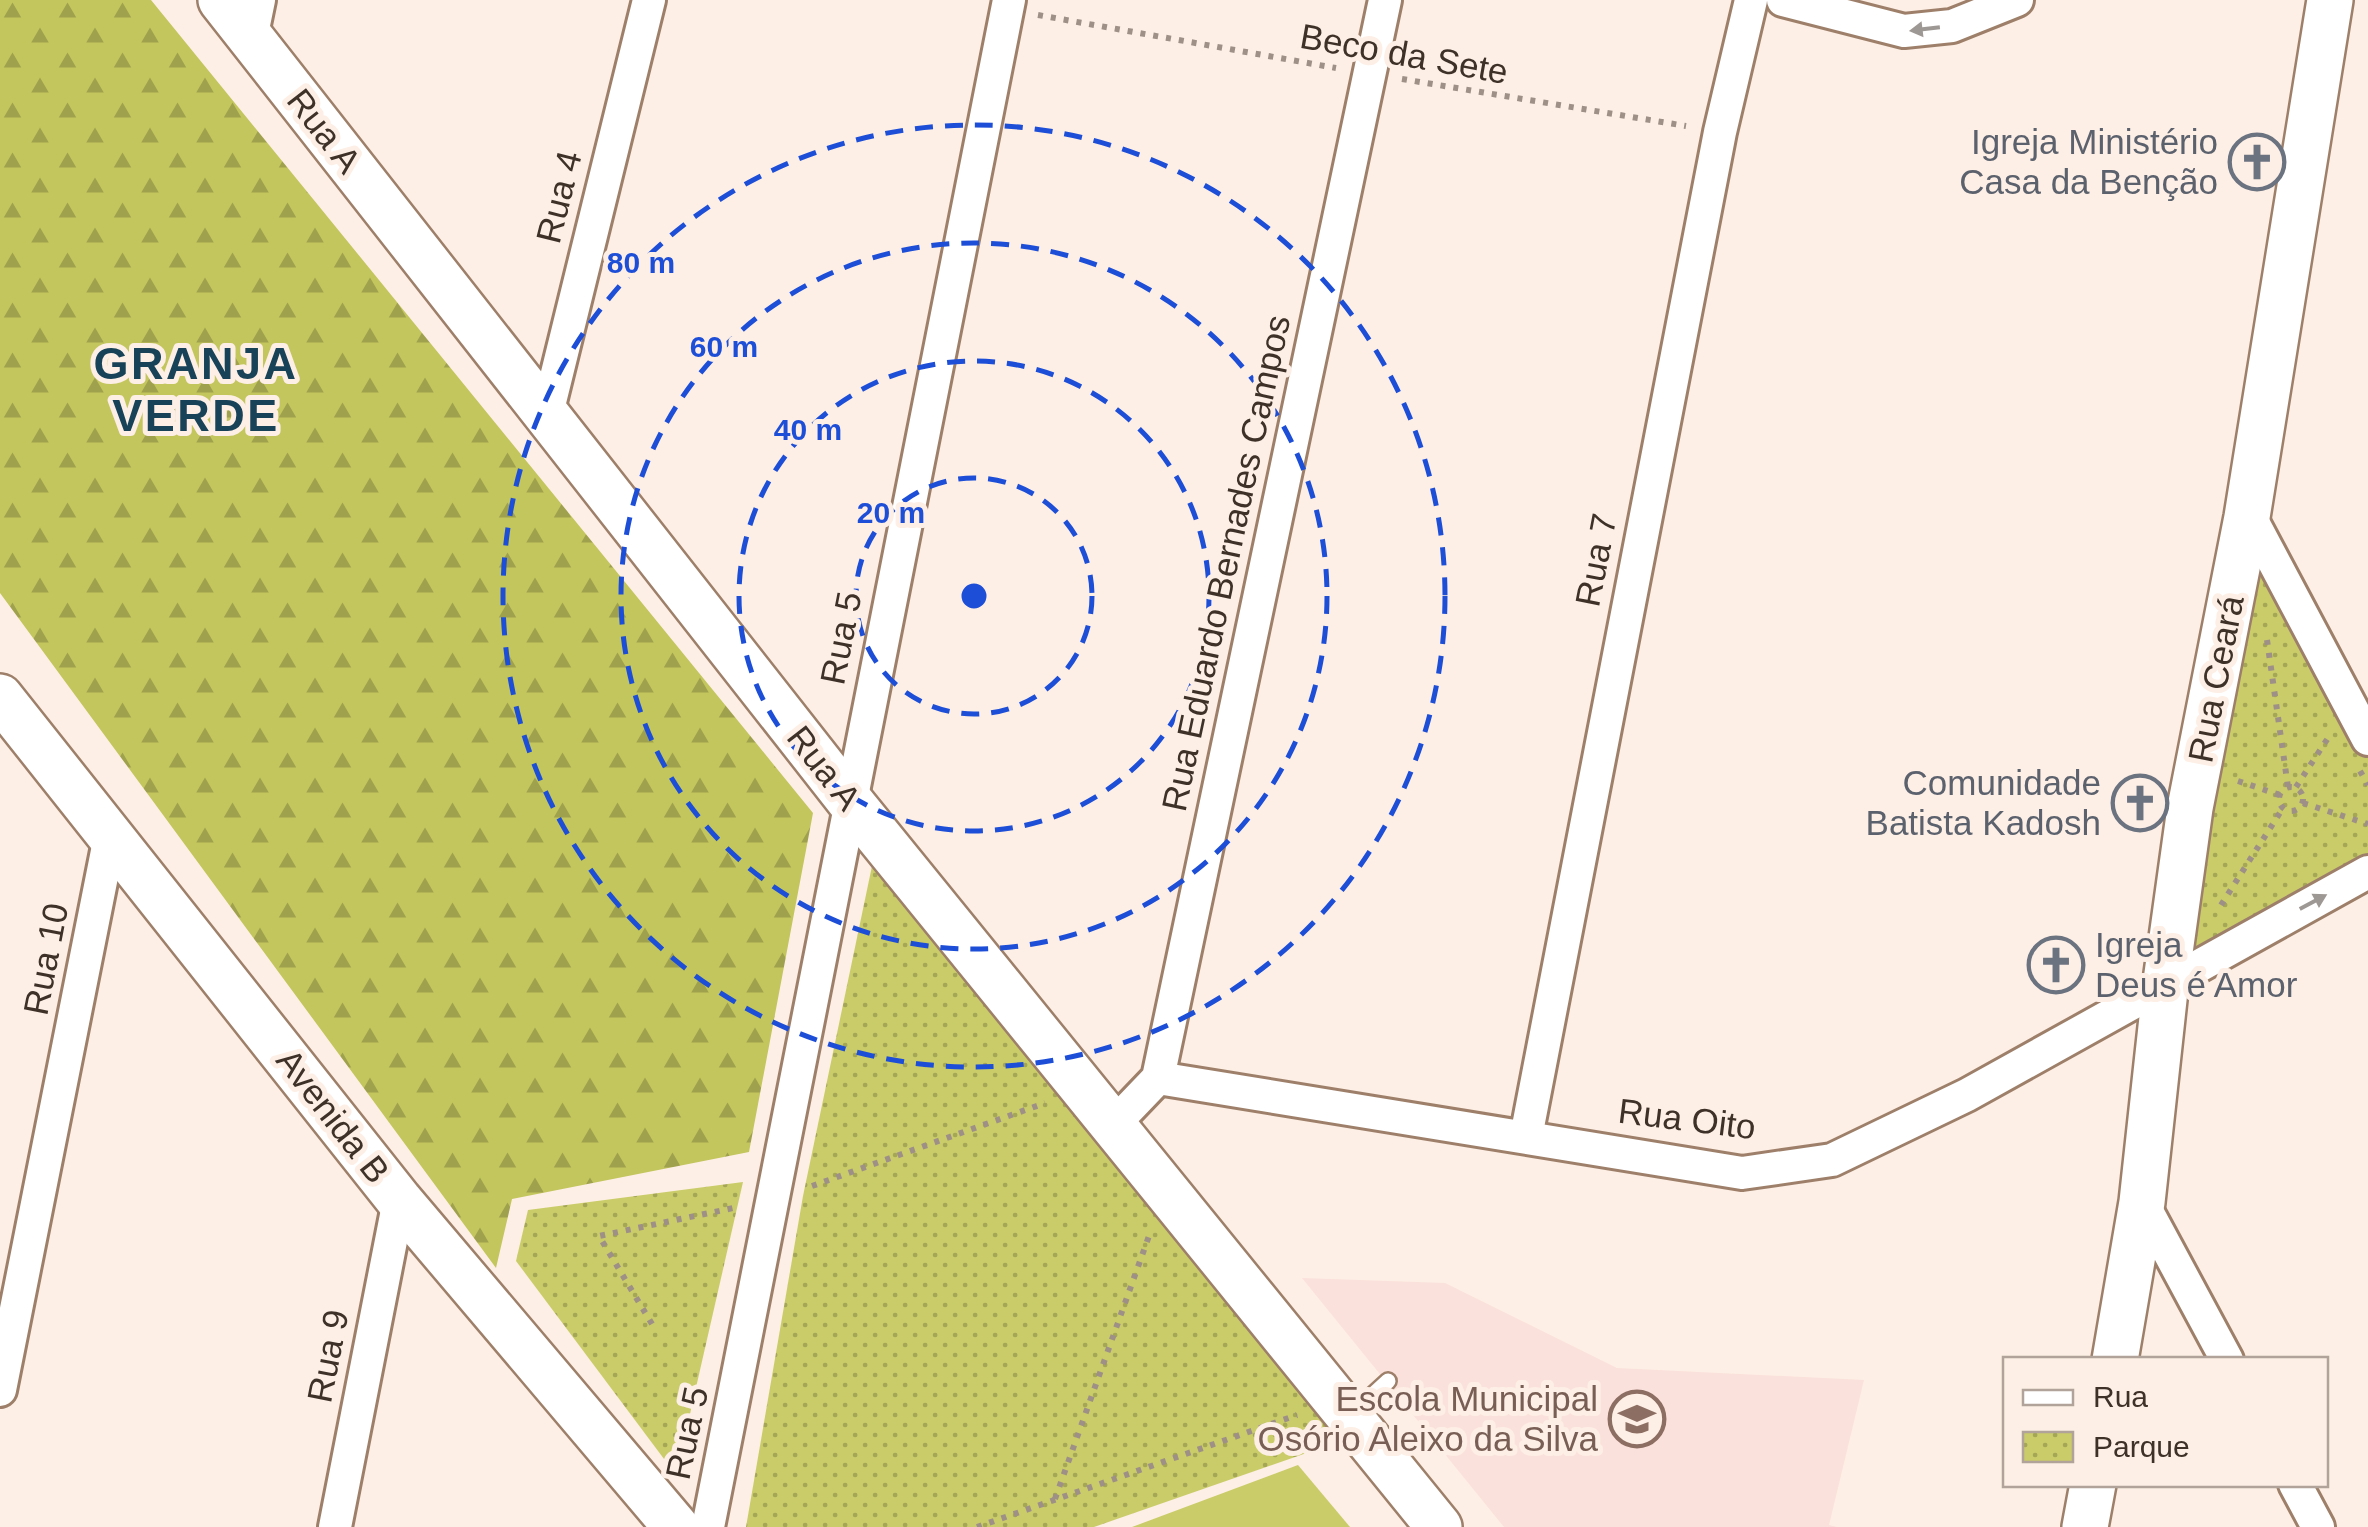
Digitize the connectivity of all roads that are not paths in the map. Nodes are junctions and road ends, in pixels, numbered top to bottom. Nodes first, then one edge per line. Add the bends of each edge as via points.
1 (221, 0) edge
2 (648, 0) edge
3 (1385, 0) edge
4 (1752, 0) edge
5 (1783, 0) edge
6 (2017, 0) edge
7 (2330, 0) edge
8 (1008, 4) edge
9 (255, 20) edge
10 (547, 414) junction
11 (2248, 513) junction
12 (0, 697) edge
13 (2360, 748) edge
14 (849, 800) junction
15 (110, 836) junction
16 (2368, 872) edge
17 (2166, 981) junction
18 (1158, 1078) junction
19 (1114, 1124) junction
20 (1526, 1137) junction
21 (399, 1200) junction
22 (2142, 1202) junction
23 (2115, 1357) edge
24 (2225, 1357) edge
25 (1388, 1381) dead end
26 (0, 1390) edge
27 (1343, 1409) junction
28 (2092, 1487) edge
29 (2297, 1487) edge
30 (335, 1527) edge
31 (676, 1527) edge
32 (708, 1527) edge
33 (1439, 1527) edge
34 (2085, 1527) edge
35 (2318, 1527) edge

1 - 9 street, Rua A
2 - 10 street, Rua 4
3 - 18 street, Rua Eduardo Bernades Campos
4 - 20 street, Rua 7 via 1720,132
6 -> 5 street via 1952,26 1904,31
7 - 11 street, Rua Ceará
8 - 14 street, Rua 5
9 - 10 street, Rua A
10 - 14 street, Rua A
11 - 13 street
11 - 17 street, Rua Ceará via 2190,808
12 - 15 street, Avenida B
14 - 19 street, Rua A
14 - 32 street, Rua 5
15 - 21 street, Avenida B
15 - 26 street, Rua 10
17 -> 16 street, Rua Oito
17 - 20 street, Rua Oito via 1967,1095 1832,1160 1742,1172
17 - 22 street, Rua Ceará
18 - 19 street
18 - 20 street, Rua Oito
19 - 27 street, Rua A
21 - 30 street, Rua 9
21 - 31 street, Avenida B
22 - 23 street, Rua Ceará
22 - 24 street
25 - 27 lane
27 - 33 street, Rua A
28 - 34 street
29 - 35 street

